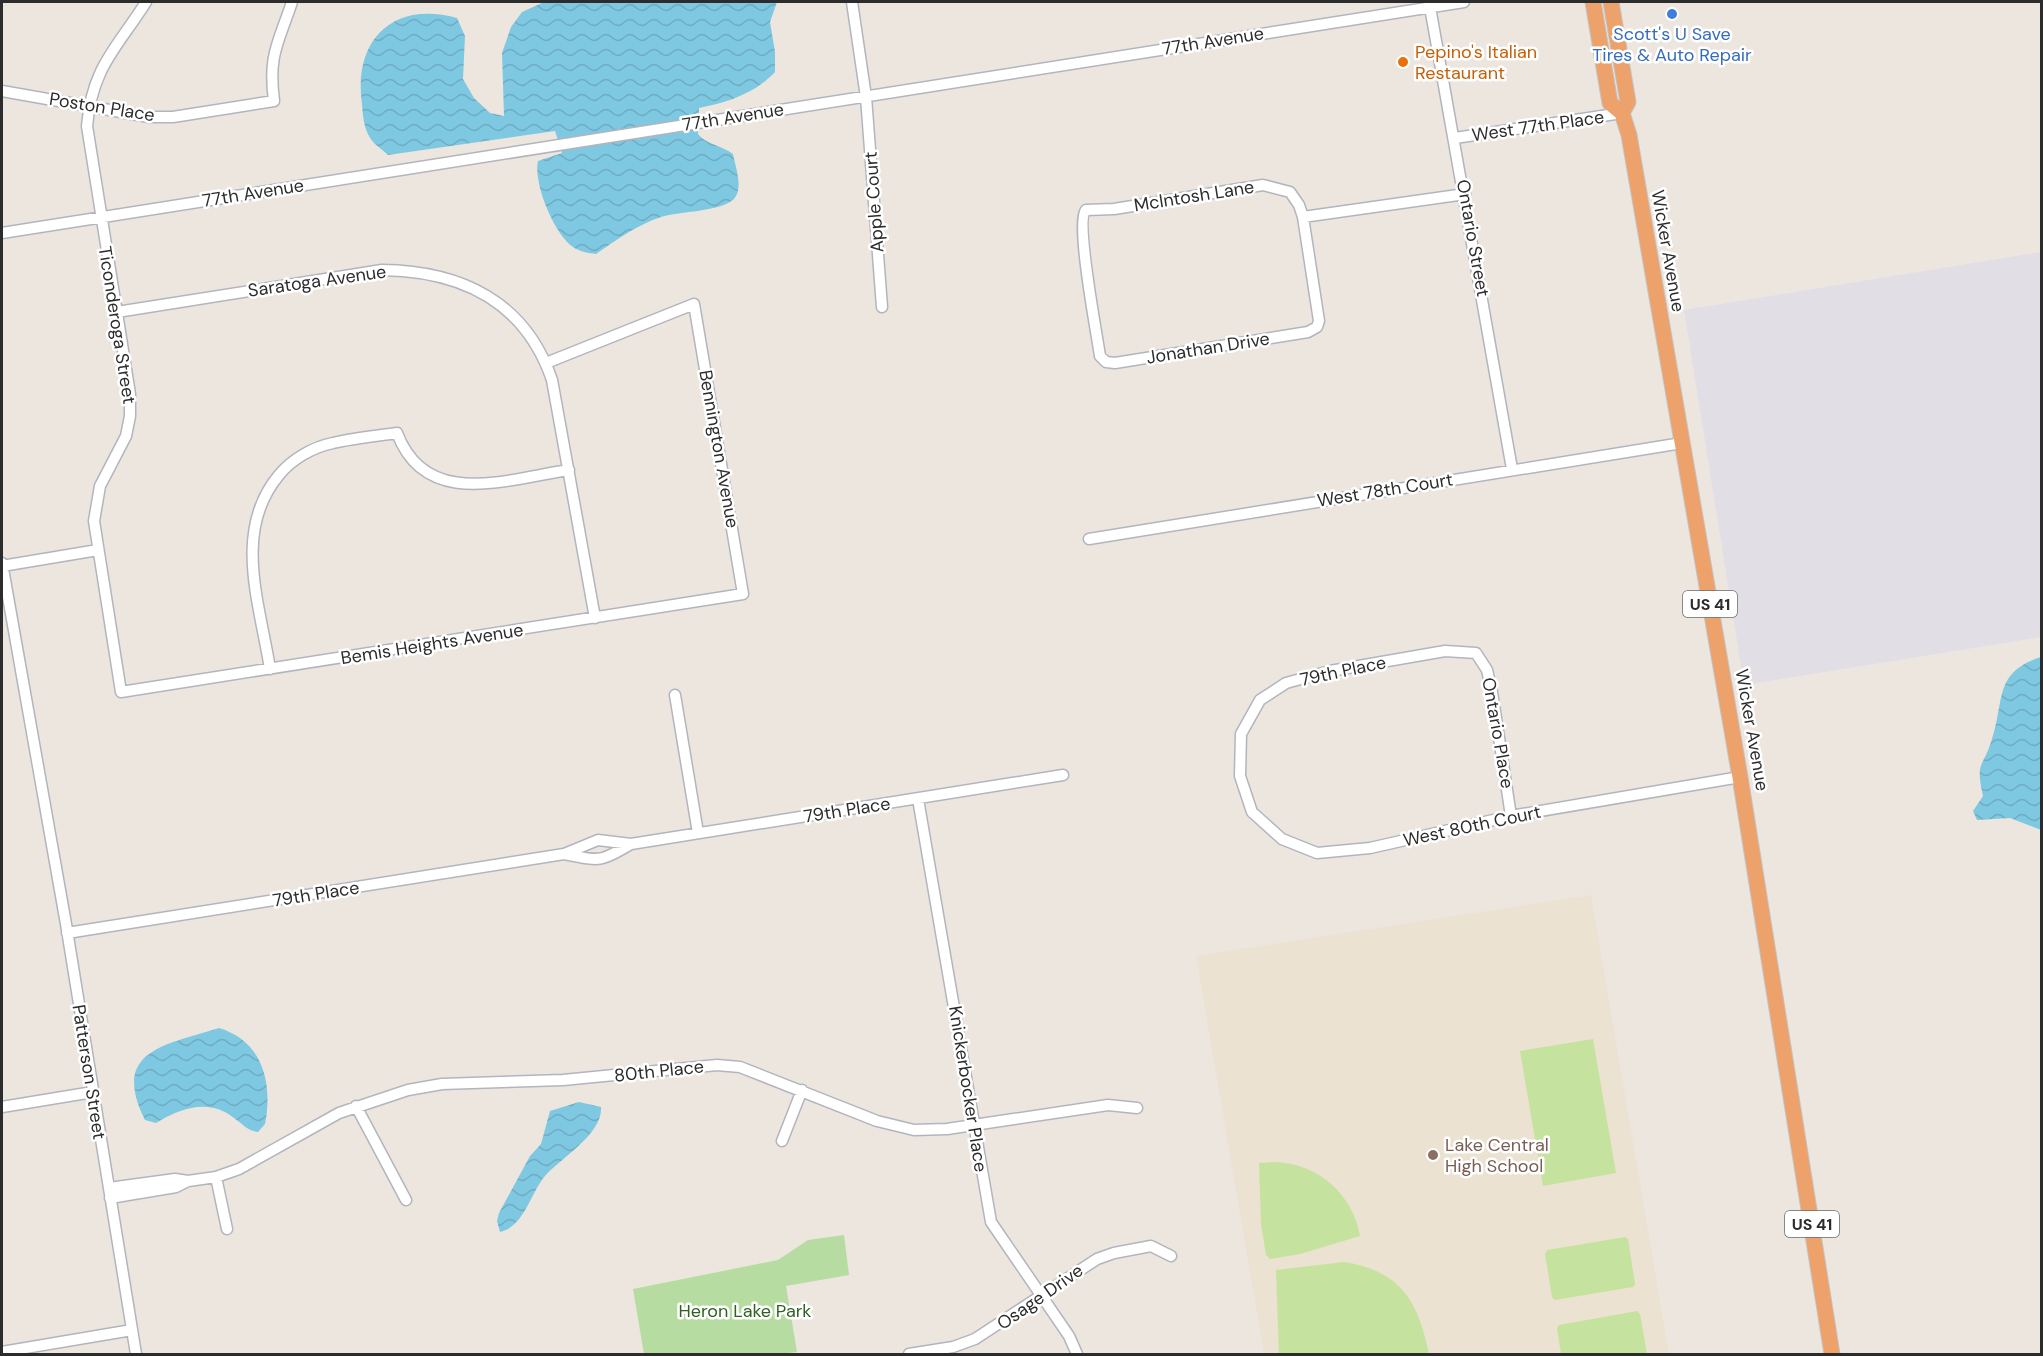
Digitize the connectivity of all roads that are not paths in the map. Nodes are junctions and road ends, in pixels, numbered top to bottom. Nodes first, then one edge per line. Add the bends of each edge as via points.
1 (146, 2) edge
2 (291, 2) edge
3 (852, 2) edge
4 (1464, 2) edge
5 (1593, 2) edge
6 (1611, 2) edge
7 (1430, 7) junction
8 (2, 91) edge
9 (866, 97) junction
10 (89, 106) junction
11 (1622, 114) junction
12 (1455, 138) junction
13 (1465, 194) junction
14 (1303, 217) junction
15 (101, 218) junction
16 (2, 233) edge
17 (882, 307) dead end
18 (117, 312) junction
19 (1100, 356) joint
20 (546, 363) junction
21 (1682, 443) junction
22 (1512, 469) junction
23 (569, 470) junction
24 (1089, 539) dead end
25 (98, 550) junction
26 (2, 565) edge
27 (743, 594) joint
28 (595, 618) junction
29 (1476, 653) joint
30 (270, 669) junction
31 (121, 692) joint
32 (675, 695) dead end
33 (1062, 775) dead end
34 (1240, 776) joint
35 (1740, 777) junction
36 (918, 799) junction
37 (1511, 816) junction
38 (698, 833) junction
39 (631, 843) junction
40 (564, 854) junction
41 (67, 933) junction
42 (802, 1090) junction
43 (93, 1092) junction
44 (356, 1106) junction
45 (2, 1107) edge
46 (1137, 1108) dead end
47 (974, 1125) junction
48 (782, 1141) dead end
49 (216, 1177) junction
50 (110, 1193) junction
51 (406, 1200) dead end
52 (227, 1229) dead end
53 (1170, 1256) dead end
54 (1040, 1295) junction
55 (132, 1330) junction
56 (2, 1352) edge
57 (930, 1353) edge
58 (136, 1354) edge
59 (909, 1354) edge
60 (1077, 1354) edge
61 (1832, 1354) edge

1 - 10 street, Ticonderoga Street via 101,67
2 - 10 street, Poston Place via 272,56 274,101 173,117 149,117
3 - 9 street, Apple Court
4 - 7 street, 77th Avenue
5 - 11 highway, Wicker Avenue / US 41 via 1610,103
6 - 11 highway, Wicker Avenue / US 41 via 1628,102
7 - 9 street, 77th Avenue
7 - 12 street, Ontario Street
8 - 10 street, Poston Place
9 - 15 street, 77th Avenue
9 - 17 street, Apple Court
10 - 15 street, Ticonderoga Street via 89,150
11 - 12 street, West 77th Place
11 - 21 highway, Wicker Avenue / US 41 via 1629,135
12 - 13 street, Ontario Street
13 - 14 street
13 - 22 street, Ontario Street
14 - 19 street, Jonathan Drive via 1317,327 1308,332 1115,363
14 - 19 street, Mclntosh Lane via 1290,192 1263,185 1086,210 1081,218
15 - 16 street, 77th Avenue
15 - 18 street, Ticonderoga Street
18 - 20 street, Saratoga Avenue via 382,270 417,270 466,284 494,298 522,324
18 - 25 street, Ticonderoga Street via 130,416 126,436 96,501
20 - 23 street, Saratoga Avenue via 558,401
20 - 27 street, Bennington Avenue via 694,304
21 - 22 street, West 78th Court
21 - 35 highway, Wicker Avenue / US 41
22 - 24 street, West 78th Court
23 - 28 street, Saratoga Avenue
23 - 30 street via 464,486 422,471 410,459 397,433 332,443 292,462 268,488 253,526 251,553
25 - 26 street
25 - 31 street, Ticonderoga Street
26 - 41 street, Patterson Street
27 - 28 street, Bemis Heights Avenue
28 - 30 street, Bemis Heights Avenue
29 - 34 street, 79th Place via 1445,651 1330,671 1286,683 1260,700 1241,734
29 - 37 street, Ontario Place via 1487,670 1492,692
30 - 31 street, Bemis Heights Avenue
32 - 38 street
33 - 36 street, 79th Place
34 - 37 street, West 80th Court via 1252,812 1282,839 1317,853 1370,848
35 - 37 street, West 80th Court
35 - 61 highway, Wicker Avenue / US 41
36 - 38 street, 79th Place
36 - 47 street, Knickerbocker Place
38 - 39 street, 79th Place
39 - 40 street, 79th Place via 598,840
39 - 40 street, 79th Place via 604,860
40 - 41 street, 79th Place
41 - 43 street, Patterson Street
42 - 44 street, 80th Place via 740,1067 717,1065 563,1080 442,1084
42 - 47 street, 80th Place via 877,1121 914,1130
42 - 48 street
43 - 45 street
43 - 50 street, Patterson Street
44 - 49 street, 80th Place via 318,1123 239,1169
44 - 51 street
46 - 47 street, 80th Place via 1108,1105
47 - 54 street, Knickerbocker Place via 991,1222
49 - 50 street, 80th Place via 176,1187
49 - 52 street
50 - 55 street, Patterson Street
53 - 54 street, Osage Drive via 1151,1246 1114,1253 1081,1268
54 - 57 street, Osage Drive via 975,1340
54 - 60 street, Knickerbocker Place
55 - 56 street
55 - 58 street, Patterson Street
57 - 59 street, Osage Drive

